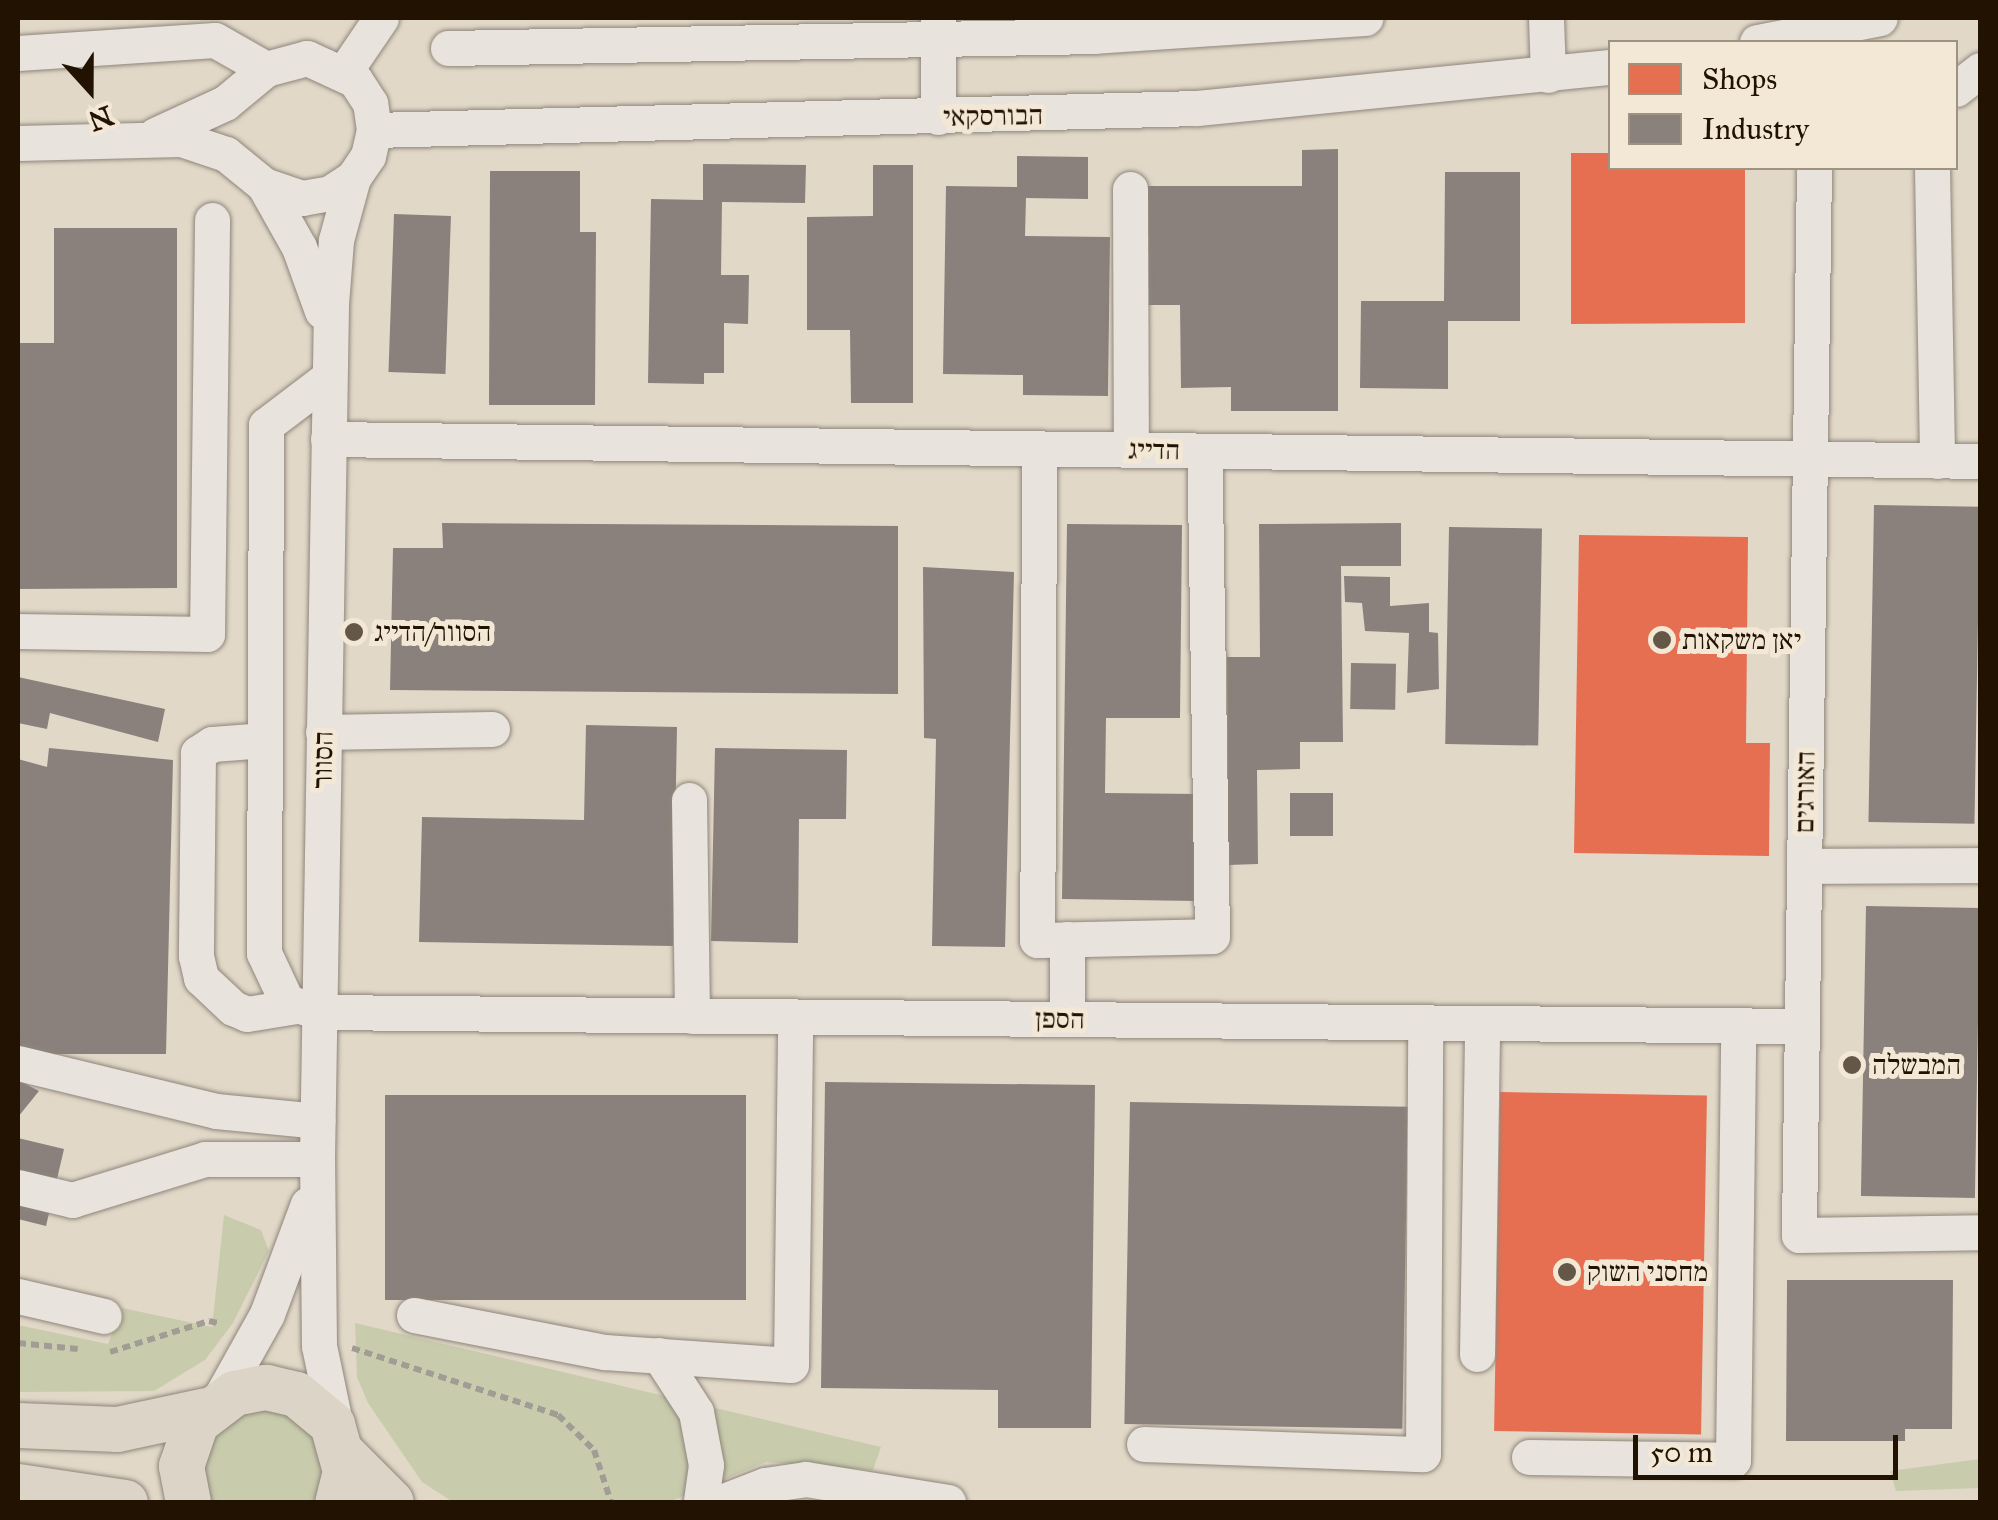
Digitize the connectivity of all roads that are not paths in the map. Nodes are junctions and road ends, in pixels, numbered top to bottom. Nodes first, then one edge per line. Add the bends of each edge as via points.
1 (380, 18) edge
2 (1365, 18) edge
3 (1546, 18) edge
4 (1880, 18) edge
5 (938, 28) edge
6 (1797, 39) edge
7 (448, 48) dead end
8 (18, 52) edge
9 (1608, 66) edge
10 (1980, 70) edge
11 (345, 71) junction
12 (1548, 75) junction
13 (257, 79) junction
14 (1958, 87) edge
15 (938, 117) junction
16 (374, 130) junction
17 (155, 136) junction
18 (18, 143) edge
19 (1814, 170) edge
20 (1932, 170) edge
21 (254, 176) junction
22 (353, 178) junction
23 (1130, 189) dead end
24 (212, 220) dead end
25 (329, 362) junction
26 (328, 438) junction
27 (1039, 448) junction
28 (1131, 450) junction
29 (1204, 450) junction
30 (1809, 459) junction
31 (1938, 461) junction
32 (1980, 462) edge
33 (18, 631) edge
34 (492, 729) dead end
35 (323, 732) junction
36 (265, 740) junction
37 (690, 800) dead end
38 (1980, 865) edge
39 (1804, 866) junction
40 (1067, 939) junction
41 (308, 1009) junction
42 (692, 1016) junction
43 (795, 1017) junction
44 (1067, 1019) junction
45 (1424, 1023) junction
46 (1482, 1023) junction
47 (1738, 1026) junction
48 (1802, 1026) junction
49 (18, 1064) edge
50 (318, 1121) junction
51 (317, 1167) junction
52 (18, 1187) edge
53 (1980, 1232) edge
54 (18, 1296) edge
55 (104, 1316) dead end
56 (414, 1316) dead end
57 (659, 1354) junction
58 (1476, 1354) dead end
59 (212, 1405) junction
60 (18, 1425) edge
61 (1144, 1444) dead end
62 (342, 1447) junction
63 (1529, 1457) dead end
64 (18, 1486) edge
65 (124, 1502) edge
66 (188, 1502) edge
67 (337, 1502) edge
68 (390, 1502) edge
69 (701, 1502) edge
70 (722, 1502) edge
71 (948, 1502) edge

1 - 11 street
2 - 5 street via 1094,36
3 - 12 street
4 - 6 street
5 - 7 street
5 - 15 street
8 - 13 street via 215,40
9 - 12 street, הבורסקאי
10 - 14 street
11 - 13 street via 307,58
11 - 16 street via 370,103
12 - 15 street, הבורסקאי via 1196,108
13 - 17 street
13 - 21 street via 234,126
15 - 16 street, הבורסקאי
16 - 22 street
17 - 18 street
17 - 21 street via 204,145
19 - 30 street, האורגים
20 - 31 street
21 - 22 street via 288,196 316,197
21 - 25 street, הסוור via 308,267
22 - 25 street, הסוור via 336,240
23 - 28 street
24 - 33 street via 207,634
25 - 26 street, הסוור
25 - 36 street via 266,425
26 - 27 street, הדייג
26 - 35 street, הסוור
27 - 28 street, הדייג
27 - 40 street via 1037,940
28 - 29 street, הדייג
29 - 30 street, הדייג
29 - 40 street via 1212,936
30 - 31 street, הדייג
30 - 39 street, האורגים
31 - 32 street, הדייג
34 - 35 street
35 - 41 street, הסוור
36 - 41 street via 264,953 287,1002
36 - 41 street, הספן via 212,744 198,753 196,956 201,978 233,1008 248,1014
37 - 42 street
38 - 39 street
39 - 48 street, האורגים
40 - 44 street
41 - 42 street, הספן
41 - 50 street, הסוור
42 - 43 street, הספן
43 - 44 street, הספן
43 - 57 street via 792,1365
44 - 45 street, הספן
45 - 46 street, הספן
45 - 61 street via 1423,1454
46 - 47 street, הספן
46 - 58 street
47 - 48 street, הספן
47 - 63 street via 1733,1460
48 - 53 street, האורגים via 1799,1235
49 - 50 street via 216,1111
50 - 51 street, הסוור
51 - 52 street via 194,1161 72,1200
51 - 59 street, הסוור via 280,1287
51 - 62 street, הסוור via 319,1346
54 - 55 street
56 - 57 street via 605,1352
57 - 69 street via 696,1412 706,1465
59 - 60 main road via 117,1429
59 - 62 main road via 250,1388 296,1394 322,1412
59 - 66 main road via 183,1451
62 - 67 main road
62 - 68 main road
64 - 65 main road
70 - 71 street via 806,1479

